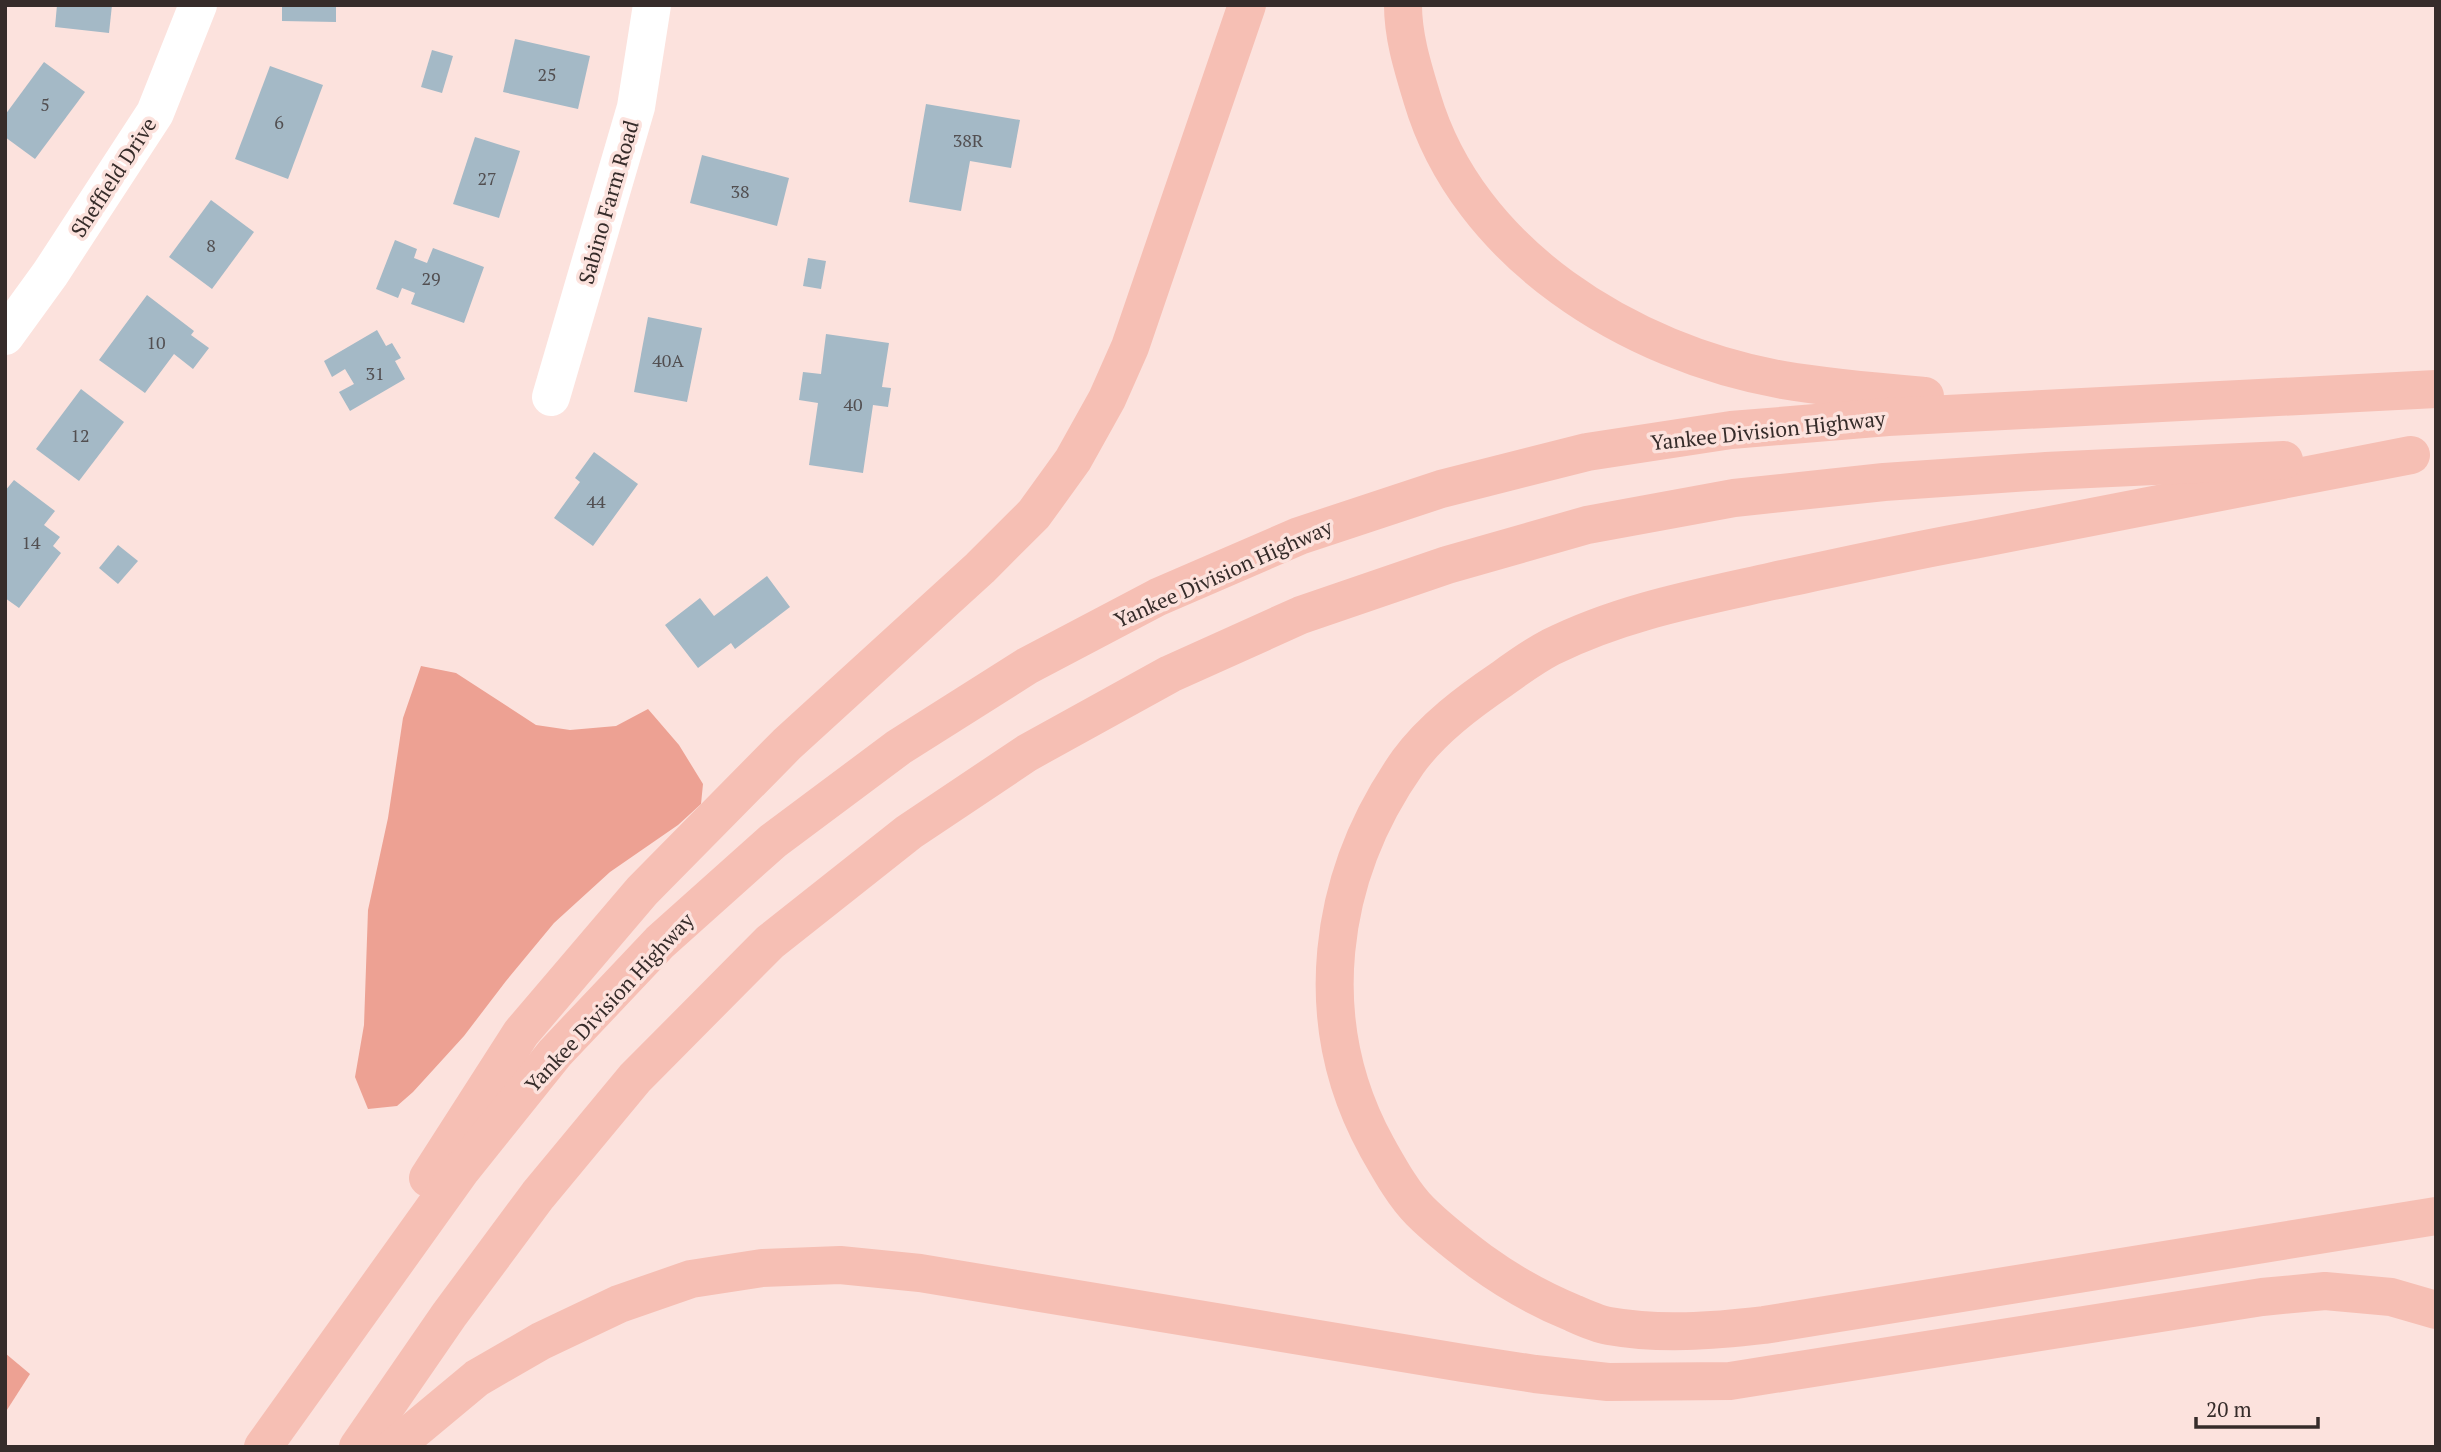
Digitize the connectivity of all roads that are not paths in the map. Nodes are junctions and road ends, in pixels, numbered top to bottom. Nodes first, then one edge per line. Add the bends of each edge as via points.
1 (198, 5) edge
2 (652, 5) edge
3 (1247, 5) edge
4 (1403, 5) edge
5 (5, 336) edge
6 (2436, 389) edge
7 (551, 397) dead end
8 (2095, 406) junction
9 (2423, 454) edge
10 (2436, 1216) edge
11 (2436, 1310) edge
12 (330, 1352) junction
13 (263, 1447) edge
14 (358, 1447) edge
15 (394, 1447) edge

1 - 5 street, Sheffield Drive via 155,113
2 - 7 street, Sabino Farm Road via 636,107
3 - 12 highway via 1130,347 1073,460 1016,532 770,761 642,891 570,973 522,1033 462,1123
4 - 8 highway via 1412,64 1442,154 1499,234 1577,299 1672,346 1781,380 1947,398
6 - 8 highway, Yankee Division Highway
8 - 12 highway, Yankee Division Highway via 1731,430 1587,452 1441,489 1299,536 1158,597 1027,666 899,747 773,841 660,942 546,1063 462,1169
9 - 10 highway via 1867,559 1681,600 1548,648 1448,719 1409,760 1361,852 1345,898 1335,959 1334,1011 1342,1062 1360,1116 1418,1209 1506,1280 1604,1326 1706,1331 1764,1325
9 - 14 highway via 2046,471 1734,498 1587,525 1447,565 1301,615 1170,674 1027,754 919,825 770,942 635,1078 538,1195
11 - 15 highway via 2391,1297 2325,1292 2262,1297 1730,1381 1608,1382 1475,1365 920,1273 840,1265 762,1268 691,1279 619,1304 541,1341 477,1378
12 - 13 highway, Yankee Division Highway

